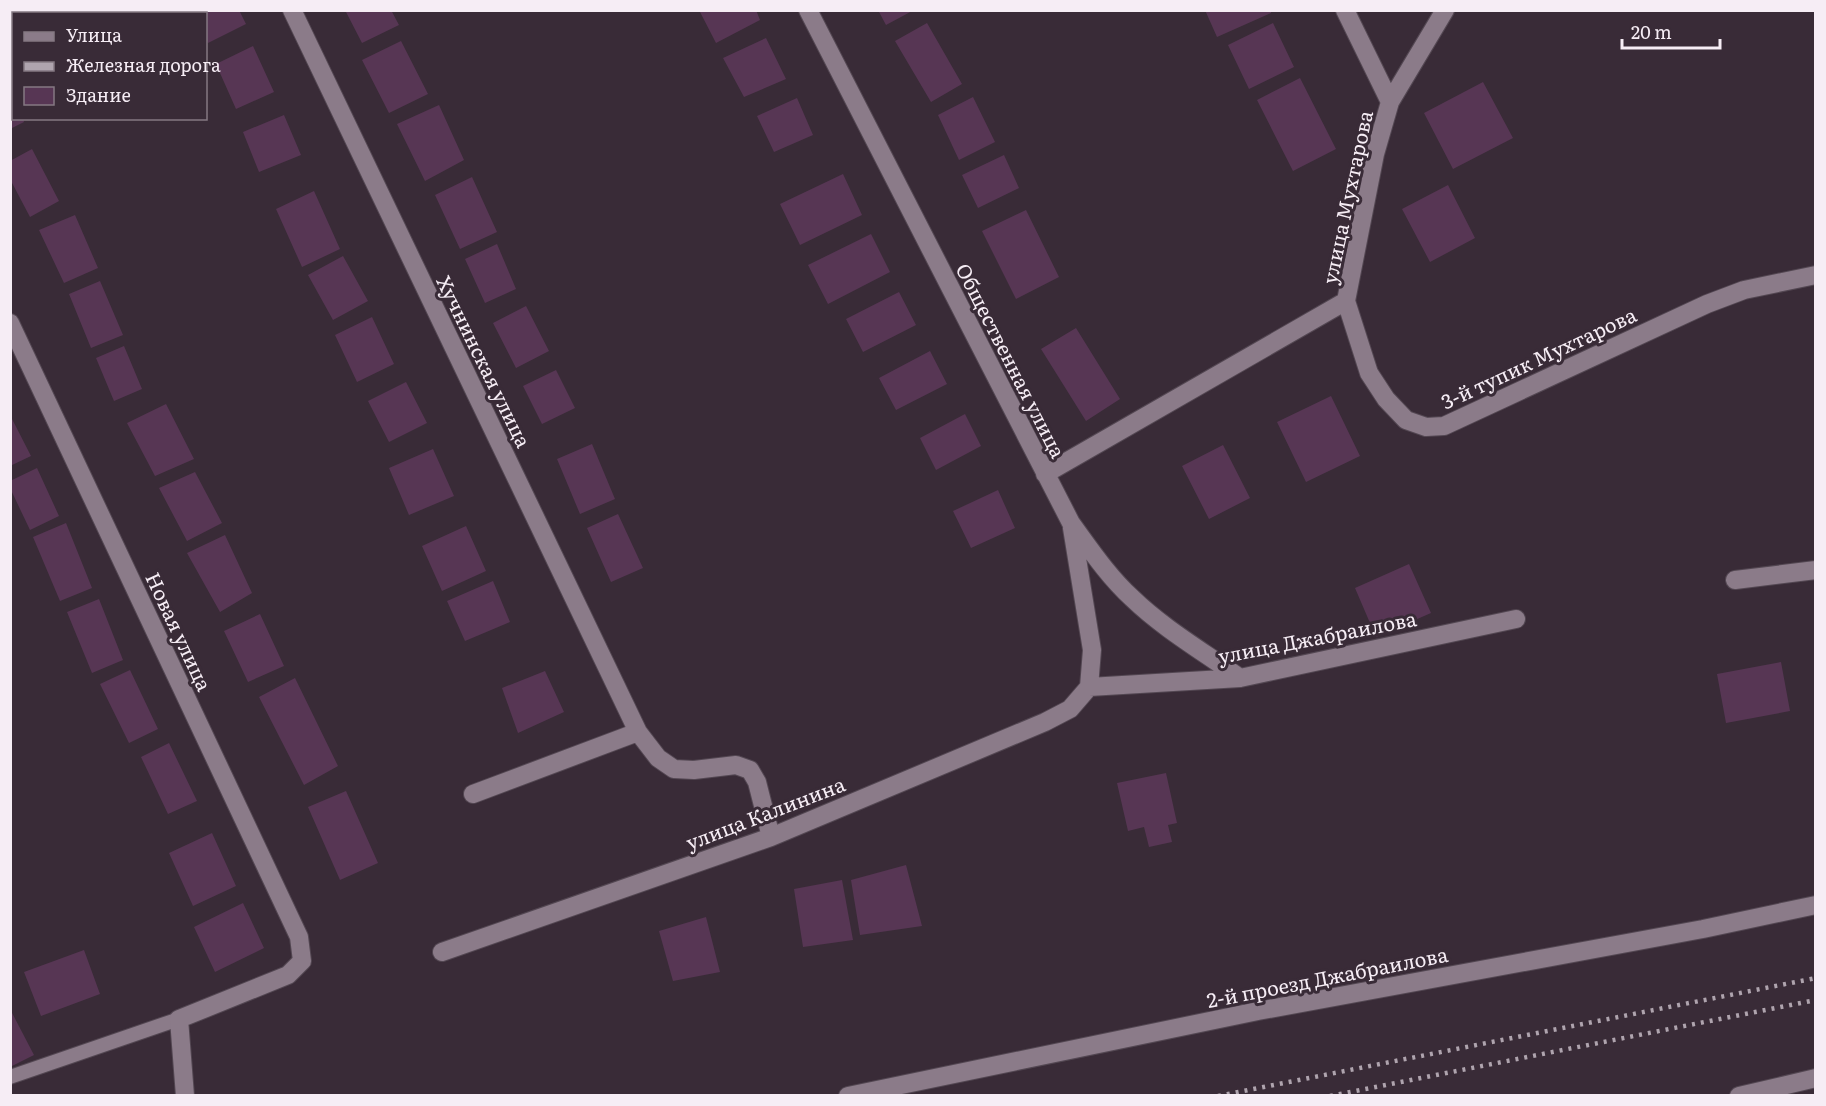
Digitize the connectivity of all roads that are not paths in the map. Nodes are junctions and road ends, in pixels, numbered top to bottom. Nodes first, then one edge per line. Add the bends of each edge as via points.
1 (292, 10) edge
2 (808, 10) edge
3 (1345, 10) edge
4 (1445, 10) edge
5 (1390, 102) junction
6 (1815, 275) edge
7 (1346, 301) junction
8 (10, 322) edge
9 (1045, 474) junction
10 (1071, 523) junction
11 (1815, 570) edge
12 (1735, 580) dead end
13 (1516, 619) dead end
14 (1240, 678) junction
15 (1089, 687) junction
16 (638, 732) junction
17 (473, 794) dead end
18 (771, 837) junction
19 (1815, 905) edge
20 (442, 952) dead end
21 (179, 1019) junction
22 (10, 1077) edge
23 (1815, 1078) edge
24 (185, 1095) edge
25 (848, 1095) edge
26 (1739, 1095) edge

1 - 16 street, Хучнинская улица
2 - 9 street, Общественная улица
3 - 5 street
4 - 5 street, улица Мухтарова
5 - 7 street, улица Мухтарова via 1375,154
6 - 7 street, 3-й тупик Мухтарова via 1744,290 1707,304 1444,426 1426,427 1406,420 1368,373
7 - 9 street
8 - 21 street, Новая улица via 299,937 302,962 288,975
9 - 10 street, Общественная улица
10 - 14 street, Общественная улица via 1100,564 1132,598
10 - 15 street via 1092,650
11 - 12 street
13 - 14 street, улица Джабраилова
14 - 15 street, улица Джабраилова
15 - 18 street, улица Калинина via 1070,709 1045,722
16 - 17 street
16 - 18 street, Хучнинская улица via 658,758 674,768 736,765 750,770 757,782
18 - 20 street, улица Калинина
19 - 25 street, 2-й проезд Джабраилова via 1258,1011
21 - 22 lane
21 - 24 street
23 - 26 street

